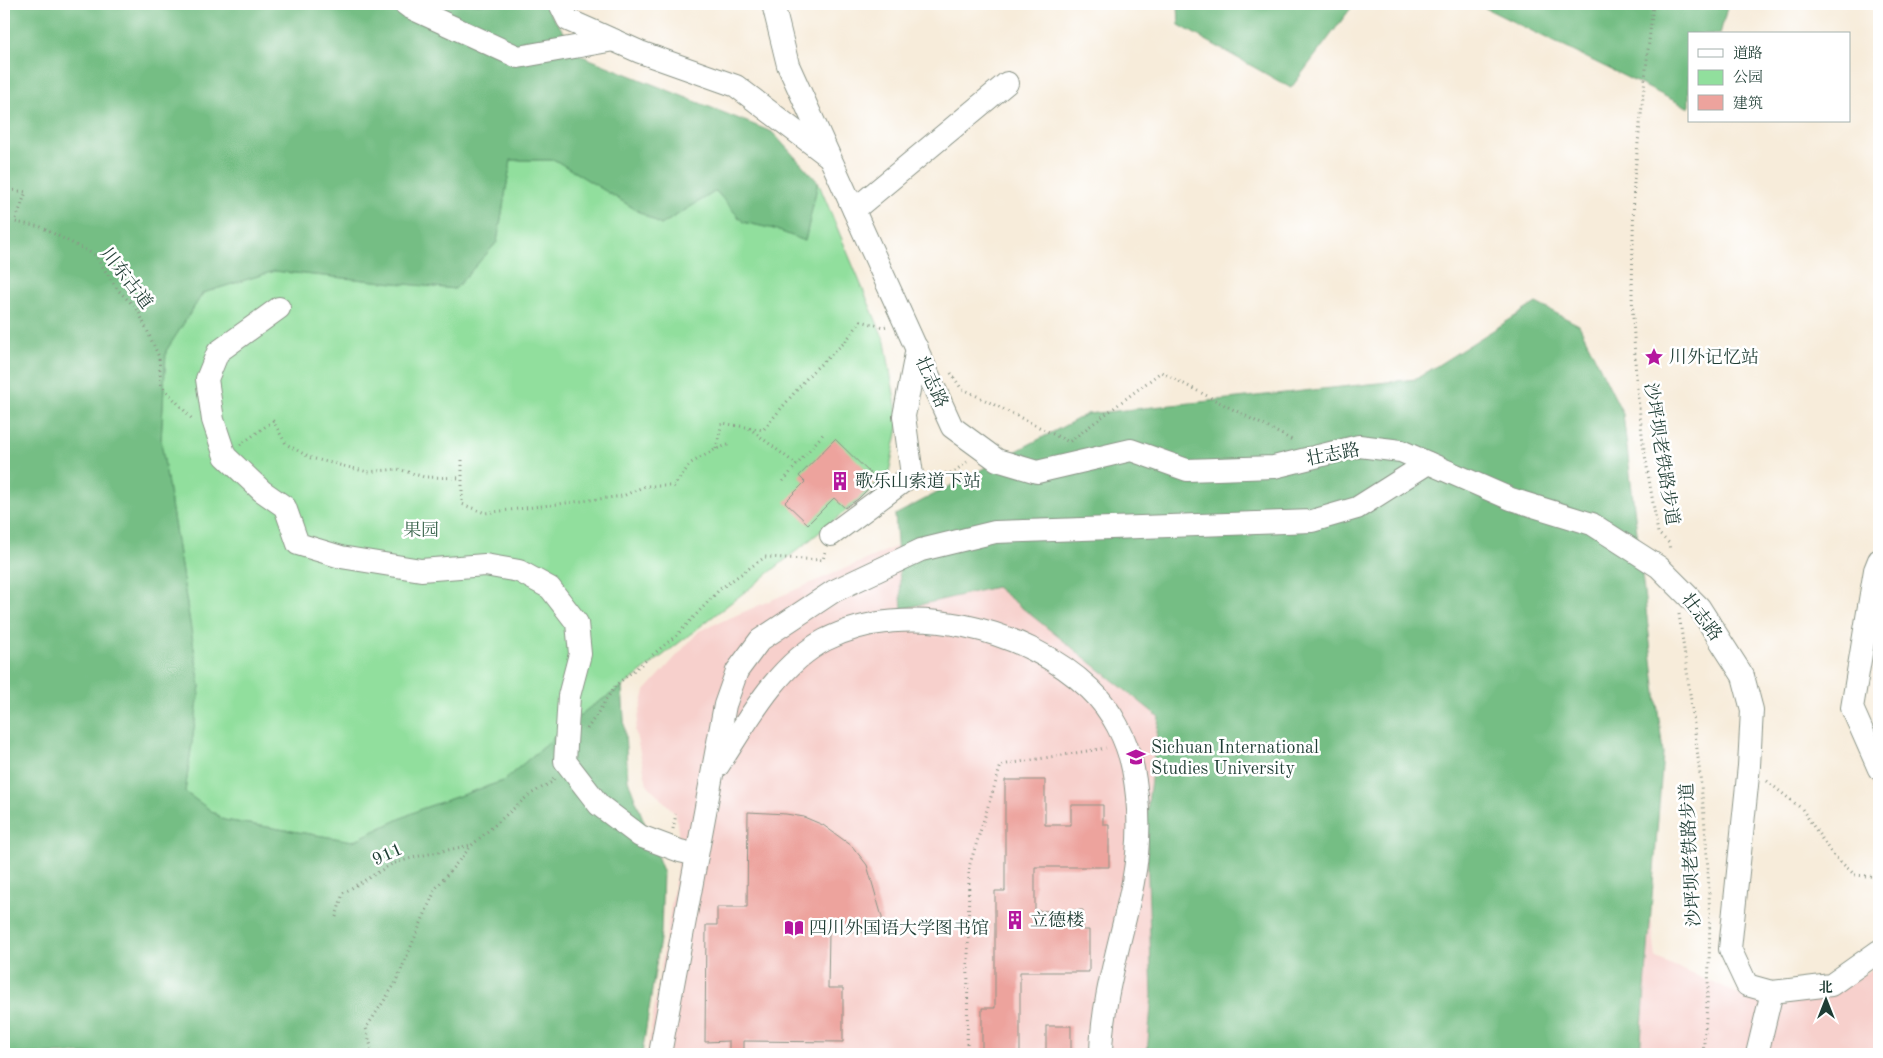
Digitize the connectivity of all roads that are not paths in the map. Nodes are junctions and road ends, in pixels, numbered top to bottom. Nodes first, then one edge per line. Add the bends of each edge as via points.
1 (405, 4) edge
2 (560, 4) edge
3 (773, 4) edge
4 (614, 40) junction
5 (1007, 83) dead end
6 (831, 158) junction
7 (854, 210) junction
8 (279, 308) dead end
9 (917, 348) junction
10 (1428, 463) junction
11 (831, 535) dead end
12 (1879, 560) edge
13 (1879, 770) edge
14 (711, 776) junction
15 (697, 855) junction
16 (1879, 951) edge
17 (1772, 992) junction
18 (660, 1054) edge
19 (1101, 1054) edge
20 (1757, 1054) edge

1 - 4 street via 518,57
2 - 4 street via 568,20
3 - 6 street, 壮志路 via 788,65
4 - 6 street via 736,86
5 - 7 street
6 - 7 street, 壮志路
7 - 9 street, 壮志路
8 - 15 street via 218,352 207,379 213,420 225,456 262,491 285,507 298,544 341,557 421,570 485,565 519,571 550,588 577,623 580,654 569,696 565,761 600,805 640,836
9 - 10 street, 壮志路 via 952,427 997,460 1037,472 1131,450 1187,470 1274,467 1359,446 1400,451
9 - 11 street via 904,416 912,475
10 - 14 street via 1357,508 1312,521 995,532 921,550 834,591 760,640 737,671 725,705
10 - 17 street, 壮志路 via 1511,499 1592,524 1659,567 1699,607 1743,676 1752,710 1730,949 1747,985
12 - 13 street via 1852,708
14 - 15 street
14 - 19 street via 778,679 826,640 856,629 885,622 964,624 1030,647 1063,667 1091,690 1112,716 1127,745 1137,790 1134,880 1107,998
15 - 18 street
16 - 17 street, 壮志路 via 1831,985
17 - 20 street

